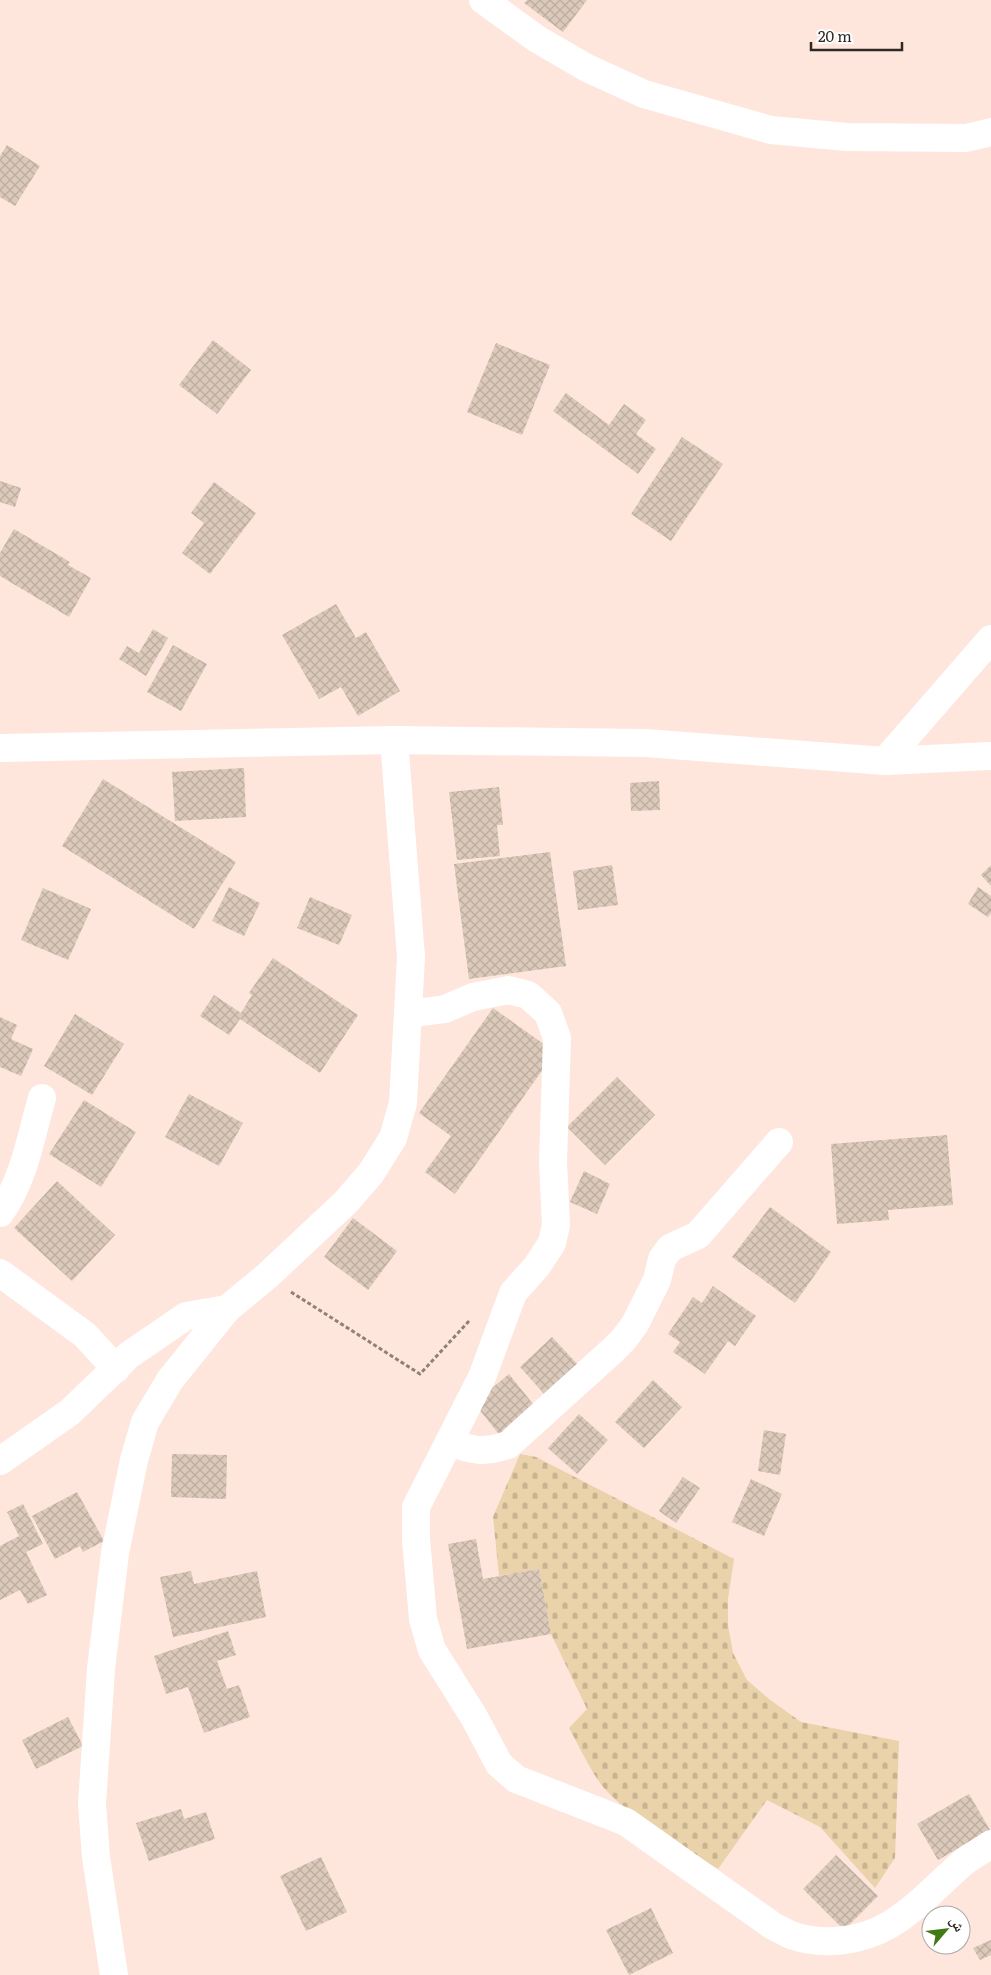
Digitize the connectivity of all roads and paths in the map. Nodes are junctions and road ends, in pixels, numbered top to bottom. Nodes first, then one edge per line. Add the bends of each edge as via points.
1 (483, 0) edge
2 (991, 132) edge
3 (991, 639) edge
4 (394, 740) junction
5 (0, 748) edge
6 (991, 756) edge
7 (885, 761) junction
8 (408, 1014) junction
9 (42, 1098) dead end
10 (779, 1142) dead end
11 (0, 1213) edge
12 (0, 1273) edge
13 (290, 1291) dead end
14 (227, 1309) junction
15 (474, 1316) dead end
16 (116, 1369) junction
17 (450, 1442) junction
18 (0, 1461) edge
19 (991, 1844) edge
20 (114, 1975) edge

1 - 2 street via 537,39 587,68 644,94 771,130 847,136 966,138
3 - 7 street
4 - 5 street
4 - 7 street via 645,743
4 - 8 street via 411,957
6 - 7 street
8 - 14 street via 403,1102 393,1138 371,1173 346,1202
8 - 17 street via 445,1008 473,997 509,990 528,995 548,1013 557,1038 553,1162 556,1225 552,1243 514,1293 482,1377
9 - 11 street via 20,1175
10 - 17 street via 698,1235 670,1248 662,1259 657,1280 635,1324 624,1339 508,1445 492,1451 471,1451
12 - 16 street via 85,1335
13 - 15 path via 420,1374
14 - 16 street via 186,1316 129,1355
14 - 20 street via 170,1380 145,1422 115,1553 101,1669 92,1804 96,1857
16 - 18 street via 70,1412
17 - 19 street via 416,1507 423,1619 441,1667 462,1697 499,1764 516,1780 626,1822 773,1926 792,1936 811,1940 843,1941 889,1925

